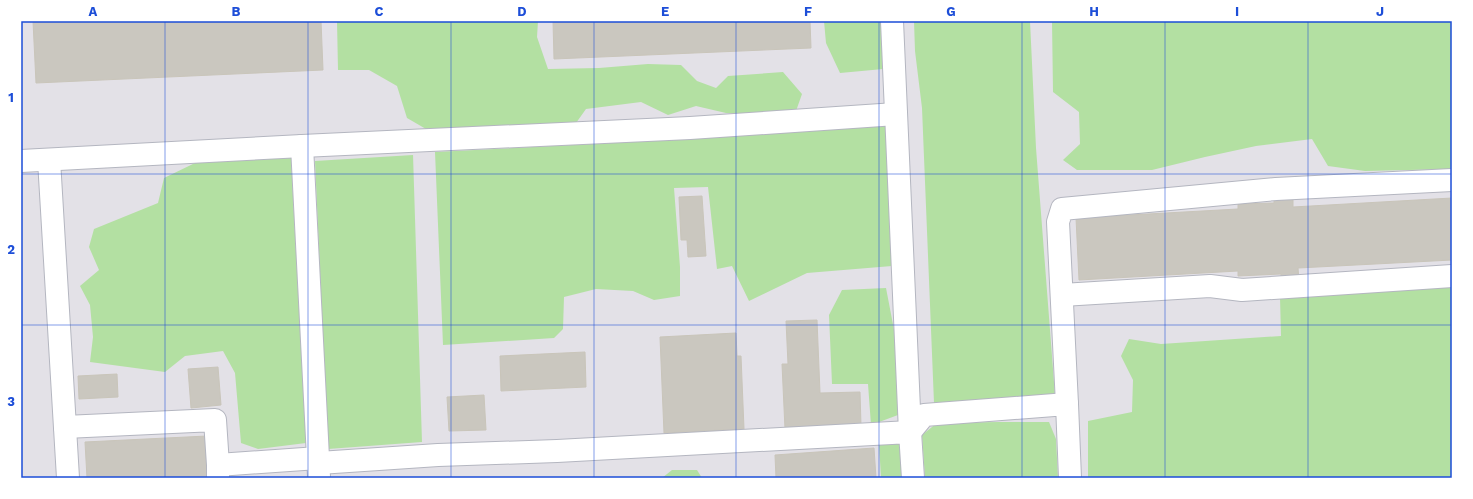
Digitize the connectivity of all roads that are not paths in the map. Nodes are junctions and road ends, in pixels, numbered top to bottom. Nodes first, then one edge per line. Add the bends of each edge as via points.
1 (892, 21) edge
2 (896, 114) junction
3 (302, 146) junction
4 (49, 160) junction
5 (21, 161) edge
6 (1452, 180) edge
7 (1452, 276) edge
8 (1062, 295) junction
9 (1067, 404) junction
10 (65, 427) junction
11 (910, 432) junction
12 (319, 466) edge
13 (218, 471) edge
14 (68, 478) edge
15 (913, 478) edge
16 (1070, 478) edge

1 - 2 lane
2 - 3 lane via 690,128
2 - 11 lane
3 - 4 lane
3 - 12 lane
4 - 5 lane
4 - 10 lane
6 - 8 lane via 1276,189 1062,209 1058,222
7 - 8 lane via 1242,290 1210,286
8 - 9 lane
9 - 11 lane via 924,416
9 - 16 lane
10 - 13 lane via 215,420
10 - 14 lane
11 - 12 lane via 438,455
11 - 15 lane
12 - 13 lane

